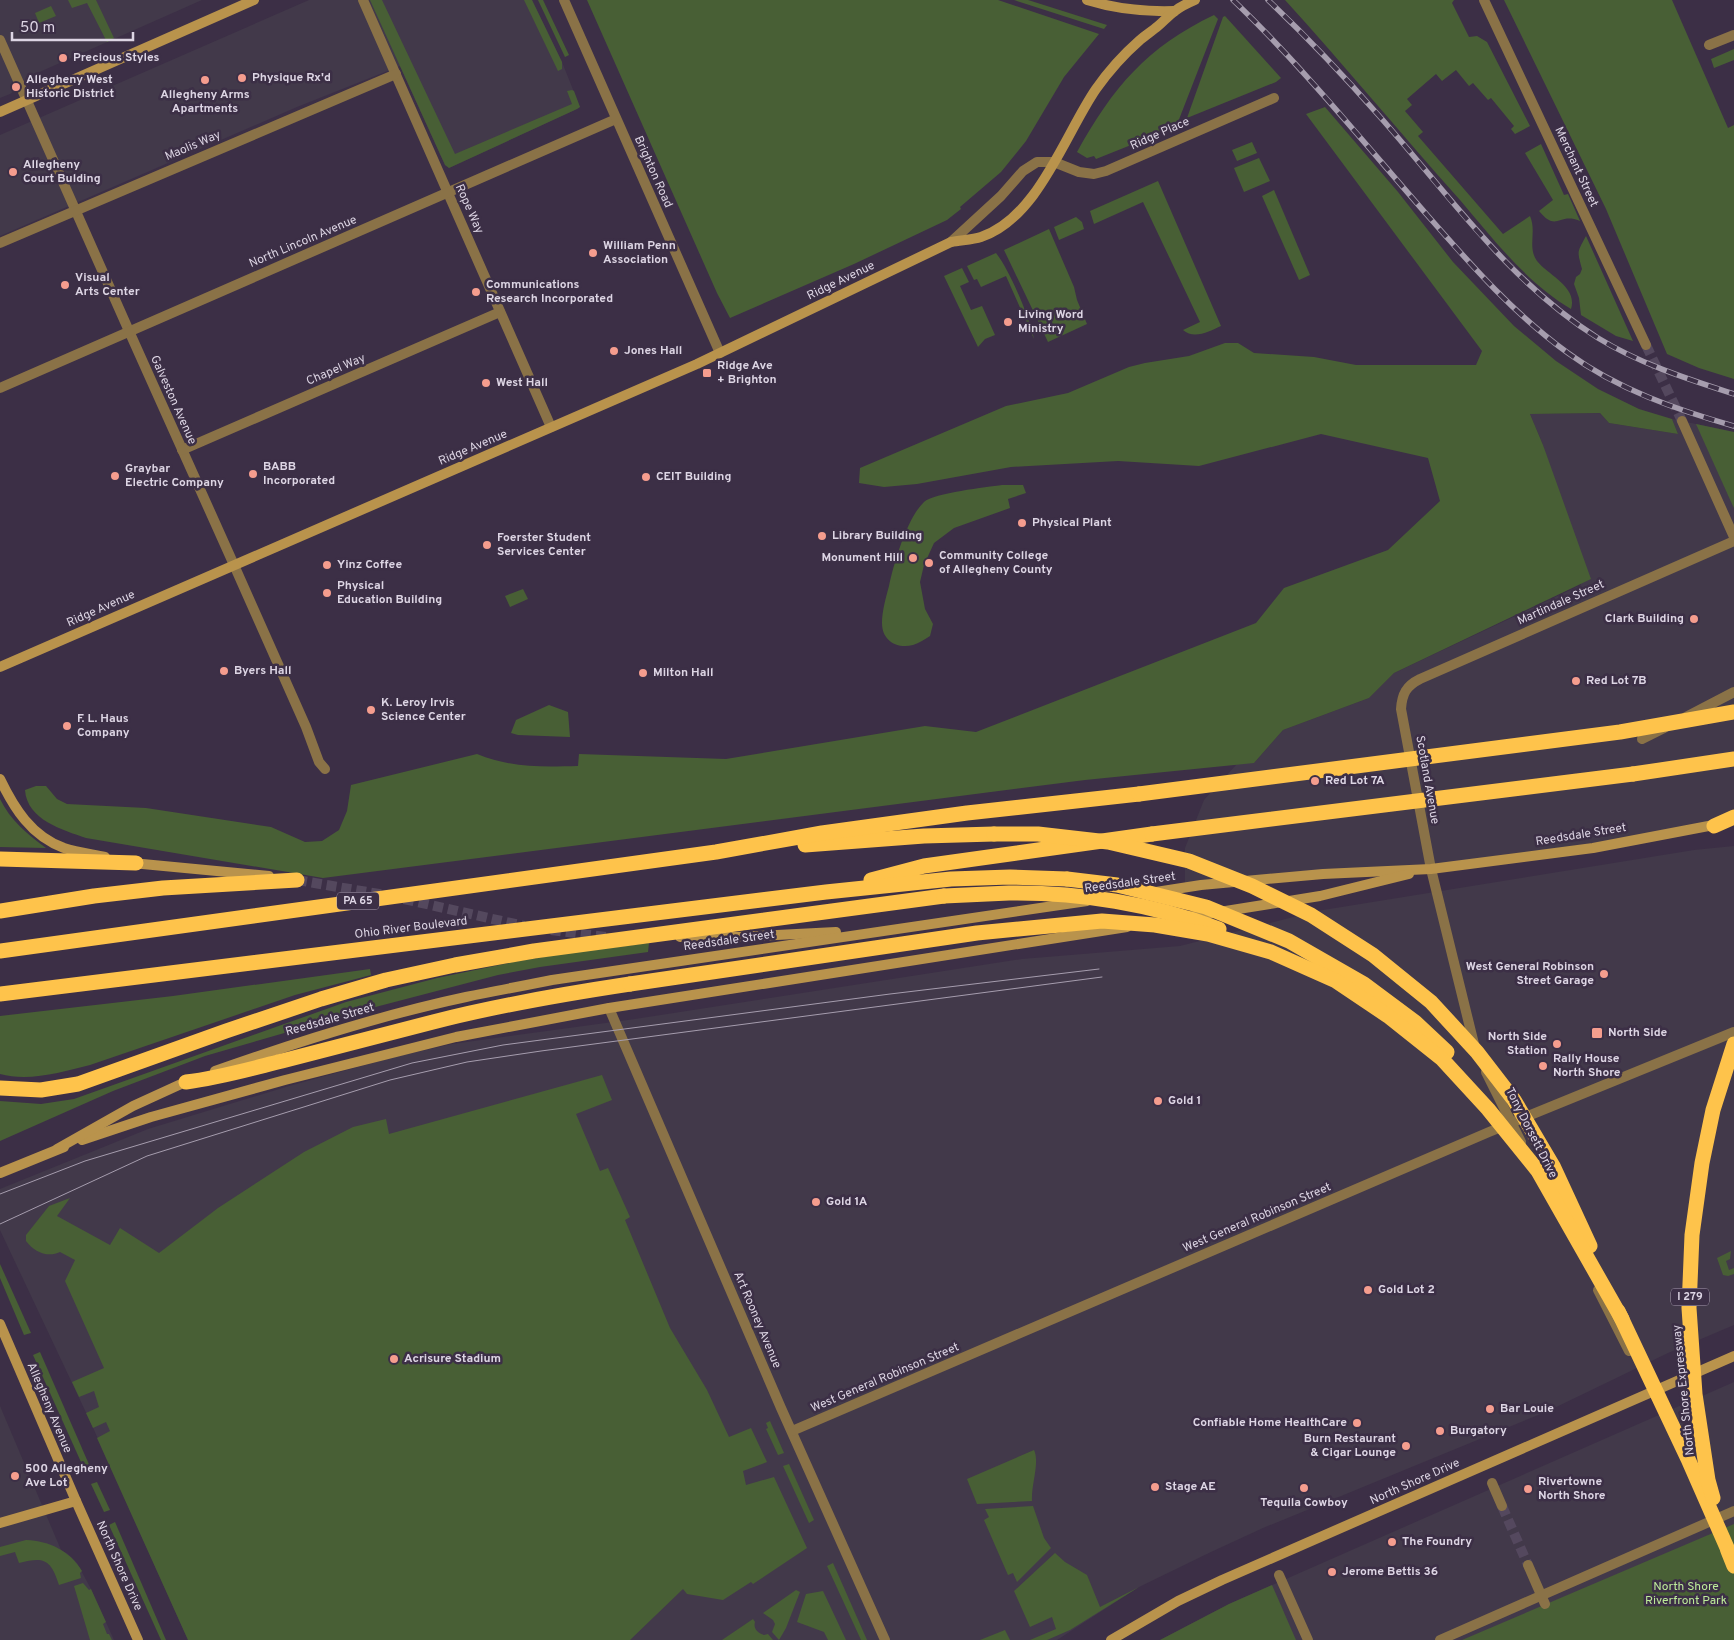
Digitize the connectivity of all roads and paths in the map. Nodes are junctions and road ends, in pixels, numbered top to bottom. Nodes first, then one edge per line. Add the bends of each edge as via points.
1 (254, 0) edge
2 (363, 0) edge
3 (564, 0) edge
4 (1087, 0) edge
5 (1195, 0) edge
6 (1484, 0) edge
7 (1174, 11) junction
8 (1734, 35) edge
9 (0, 40) edge
10 (1708, 45) dead end
11 (396, 74) junction
12 (1274, 98) dead end
13 (26, 100) junction
14 (0, 112) edge
15 (616, 119) junction
16 (1054, 162) junction
17 (448, 192) junction
18 (75, 210) junction
19 (951, 242) junction
20 (0, 243) edge
21 (500, 312) junction
22 (128, 331) junction
23 (1646, 345) tunnel mouth
24 (720, 353) junction
25 (0, 388) edge
26 (1682, 422) tunnel mouth
27 (551, 428) junction
28 (182, 450) junction
29 (1734, 537) edge
30 (1734, 541) edge
31 (234, 565) junction
32 (0, 667) edge
33 (1734, 692) edge
34 (1403, 695) joint
35 (1734, 712) edge
36 (1642, 739) dead end
37 (1734, 758) edge
38 (325, 769) dead end
39 (0, 779) edge
40 (1734, 816) edge
41 (1734, 820) edge
42 (1714, 826) junction
43 (716, 852) junction
44 (0, 859) edge
45 (136, 863) junction
46 (1432, 869) junction
47 (297, 880) joint
48 (826, 892) junction
49 (0, 911) edge
50 (900, 928) junction
51 (680, 937) dead end
52 (0, 951) edge
53 (0, 994) edge
54 (609, 1008) junction
55 (1734, 1032) edge
56 (1734, 1044) edge
57 (1734, 1050) edge
58 (186, 1082) junction
59 (0, 1088) edge
60 (1511, 1123) junction
61 (57, 1149) junction
62 (1536, 1162) junction
63 (0, 1173) edge
64 (1622, 1319) junction
65 (0, 1324) edge
66 (1734, 1356) edge
67 (1650, 1393) junction
68 (792, 1431) junction
69 (1492, 1483) dead end
70 (76, 1501) junction
71 (1502, 1506) tunnel mouth
72 (1734, 1511) edge
73 (0, 1523) edge
74 (1731, 1558) edge
75 (1528, 1565) tunnel mouth
76 (1279, 1575) dead end
77 (1543, 1600) junction
78 (138, 1640) edge
79 (885, 1640) edge
80 (1111, 1640) edge
81 (1308, 1640) edge
82 (1440, 1640) edge

1 - 13 main road
2 - 11 street, Rope Way
3 - 15 street, Brighton Road
4 - 7 main road via 1128,10
5 - 7 main road, Ridge Avenue
6 - 23 street, Merchant Street
7 - 16 main road, Ridge Avenue via 1139,41 1103,80
8 - 10 street
9 - 13 street, Galveston Avenue
11 - 17 street, Rope Way
11 - 18 street, Maolis Way
12 - 16 street, Ridge Place via 1106,171 1094,174 1079,172
13 - 14 main road
13 - 18 street, Galveston Avenue
15 - 17 street, North Lincoln Avenue
15 - 24 street, Brighton Road
16 - 19 street, Ridge Avenue via 1038,162 1023,171
16 - 19 main road, Ridge Avenue via 1023,207 1004,224 981,237
17 - 21 street, Rope Way
17 - 22 street, North Lincoln Avenue
18 - 20 street, Maolis Way
18 - 22 street, Galveston Avenue
19 - 24 main road, Ridge Avenue
21 - 27 street, Rope Way
21 - 28 street, Chapel Way
22 - 25 street, North Lincoln Avenue
22 - 28 street, Galveston Avenue
24 - 27 main road, Ridge Avenue
26 - 29 street
27 - 31 main road, Ridge Avenue
28 - 31 street, Galveston Avenue
30 - 34 street, Martindale Street via 1420,679 1412,683
31 - 32 main road, Ridge Avenue
31 - 38 street, Galveston Avenue via 319,762
33 - 36 street
34 - 46 street, Scotland Avenue via 1401,709
35 - 43 highway, bridge via 1620,732 967,813
37 - 48 highway, bridge via 1633,774 924,866
39 - 45 main road via 19,815 52,842 75,851
40 - 42 highway
41 - 42 main road, Reedsdale Street
42 - 46 main road, Reedsdale Street via 1593,848
43 - 52 highway, PA 65
43 - 64 highway, bridge via 924,836 1038,834 1108,842 1189,861 1252,886 1311,915 1373,955 1431,1002 1477,1052 1514,1100 1553,1166
44 - 45 highway
45 - 47 main road
46 - 50 main road, Reedsdale Street via 1322,874 1201,885
46 - 54 main road, Reedsdale Street via 1320,896
46 - 60 street, Tony Dorsett Drive via 1476,1051
47 - 49 highway via 163,888
48 - 53 highway, Ohio River Boulevard
48 - 62 highway, bridge via 951,879 1067,879 1116,886 1206,907 1289,941 1364,984 1415,1022 1449,1054
50 - 51 main road
50 - 58 main road, Reedsdale Street via 552,980 466,997 270,1052
54 - 61 main road, Reedsdale Street via 456,1037 294,1078 151,1117
54 - 68 street, Art Rooney Avenue
55 - 60 street, West General Robinson Street
56 - 74 highway, North Shore Expressway / I 279, bridge via 1702,1163 1692,1235 1689,1308 1695,1394 1708,1480
57 - 74 highway, North Shore Expressway / I 279, bridge via 1711,1129 1699,1186 1692,1249 1690,1322 1698,1408 1711,1487
58 - 61 main road, Reedsdale Street via 133,1106
58 - 64 highway, bridge via 211,1079 434,1021 577,992 977,933 1102,920 1155,924 1208,934 1271,952 1336,981 1388,1016 1442,1059 1538,1171
59 - 62 highway, bridge via 41,1090 78,1084 321,999 386,980 456,965 534,951 944,896 1055,894 1187,916 1271,949 1338,984 1406,1028 1449,1065 1493,1110
60 - 67 street, Tony Dorsett Drive
60 - 68 street, West General Robinson Street
61 - 63 main road, Reedsdale Street
62 - 74 highway, bridge via 1570,1214
64 - 74 highway, bridge
65 - 70 main road, Allegheny Avenue
66 - 67 main road, North Shore Drive
67 - 80 main road, North Shore Drive via 1222,1580
68 - 79 street, Art Rooney Avenue
69 - 71 street
70 - 73 main road
70 - 78 main road, North Shore Drive
72 - 77 street
75 - 77 street
76 - 81 street
77 - 82 street

